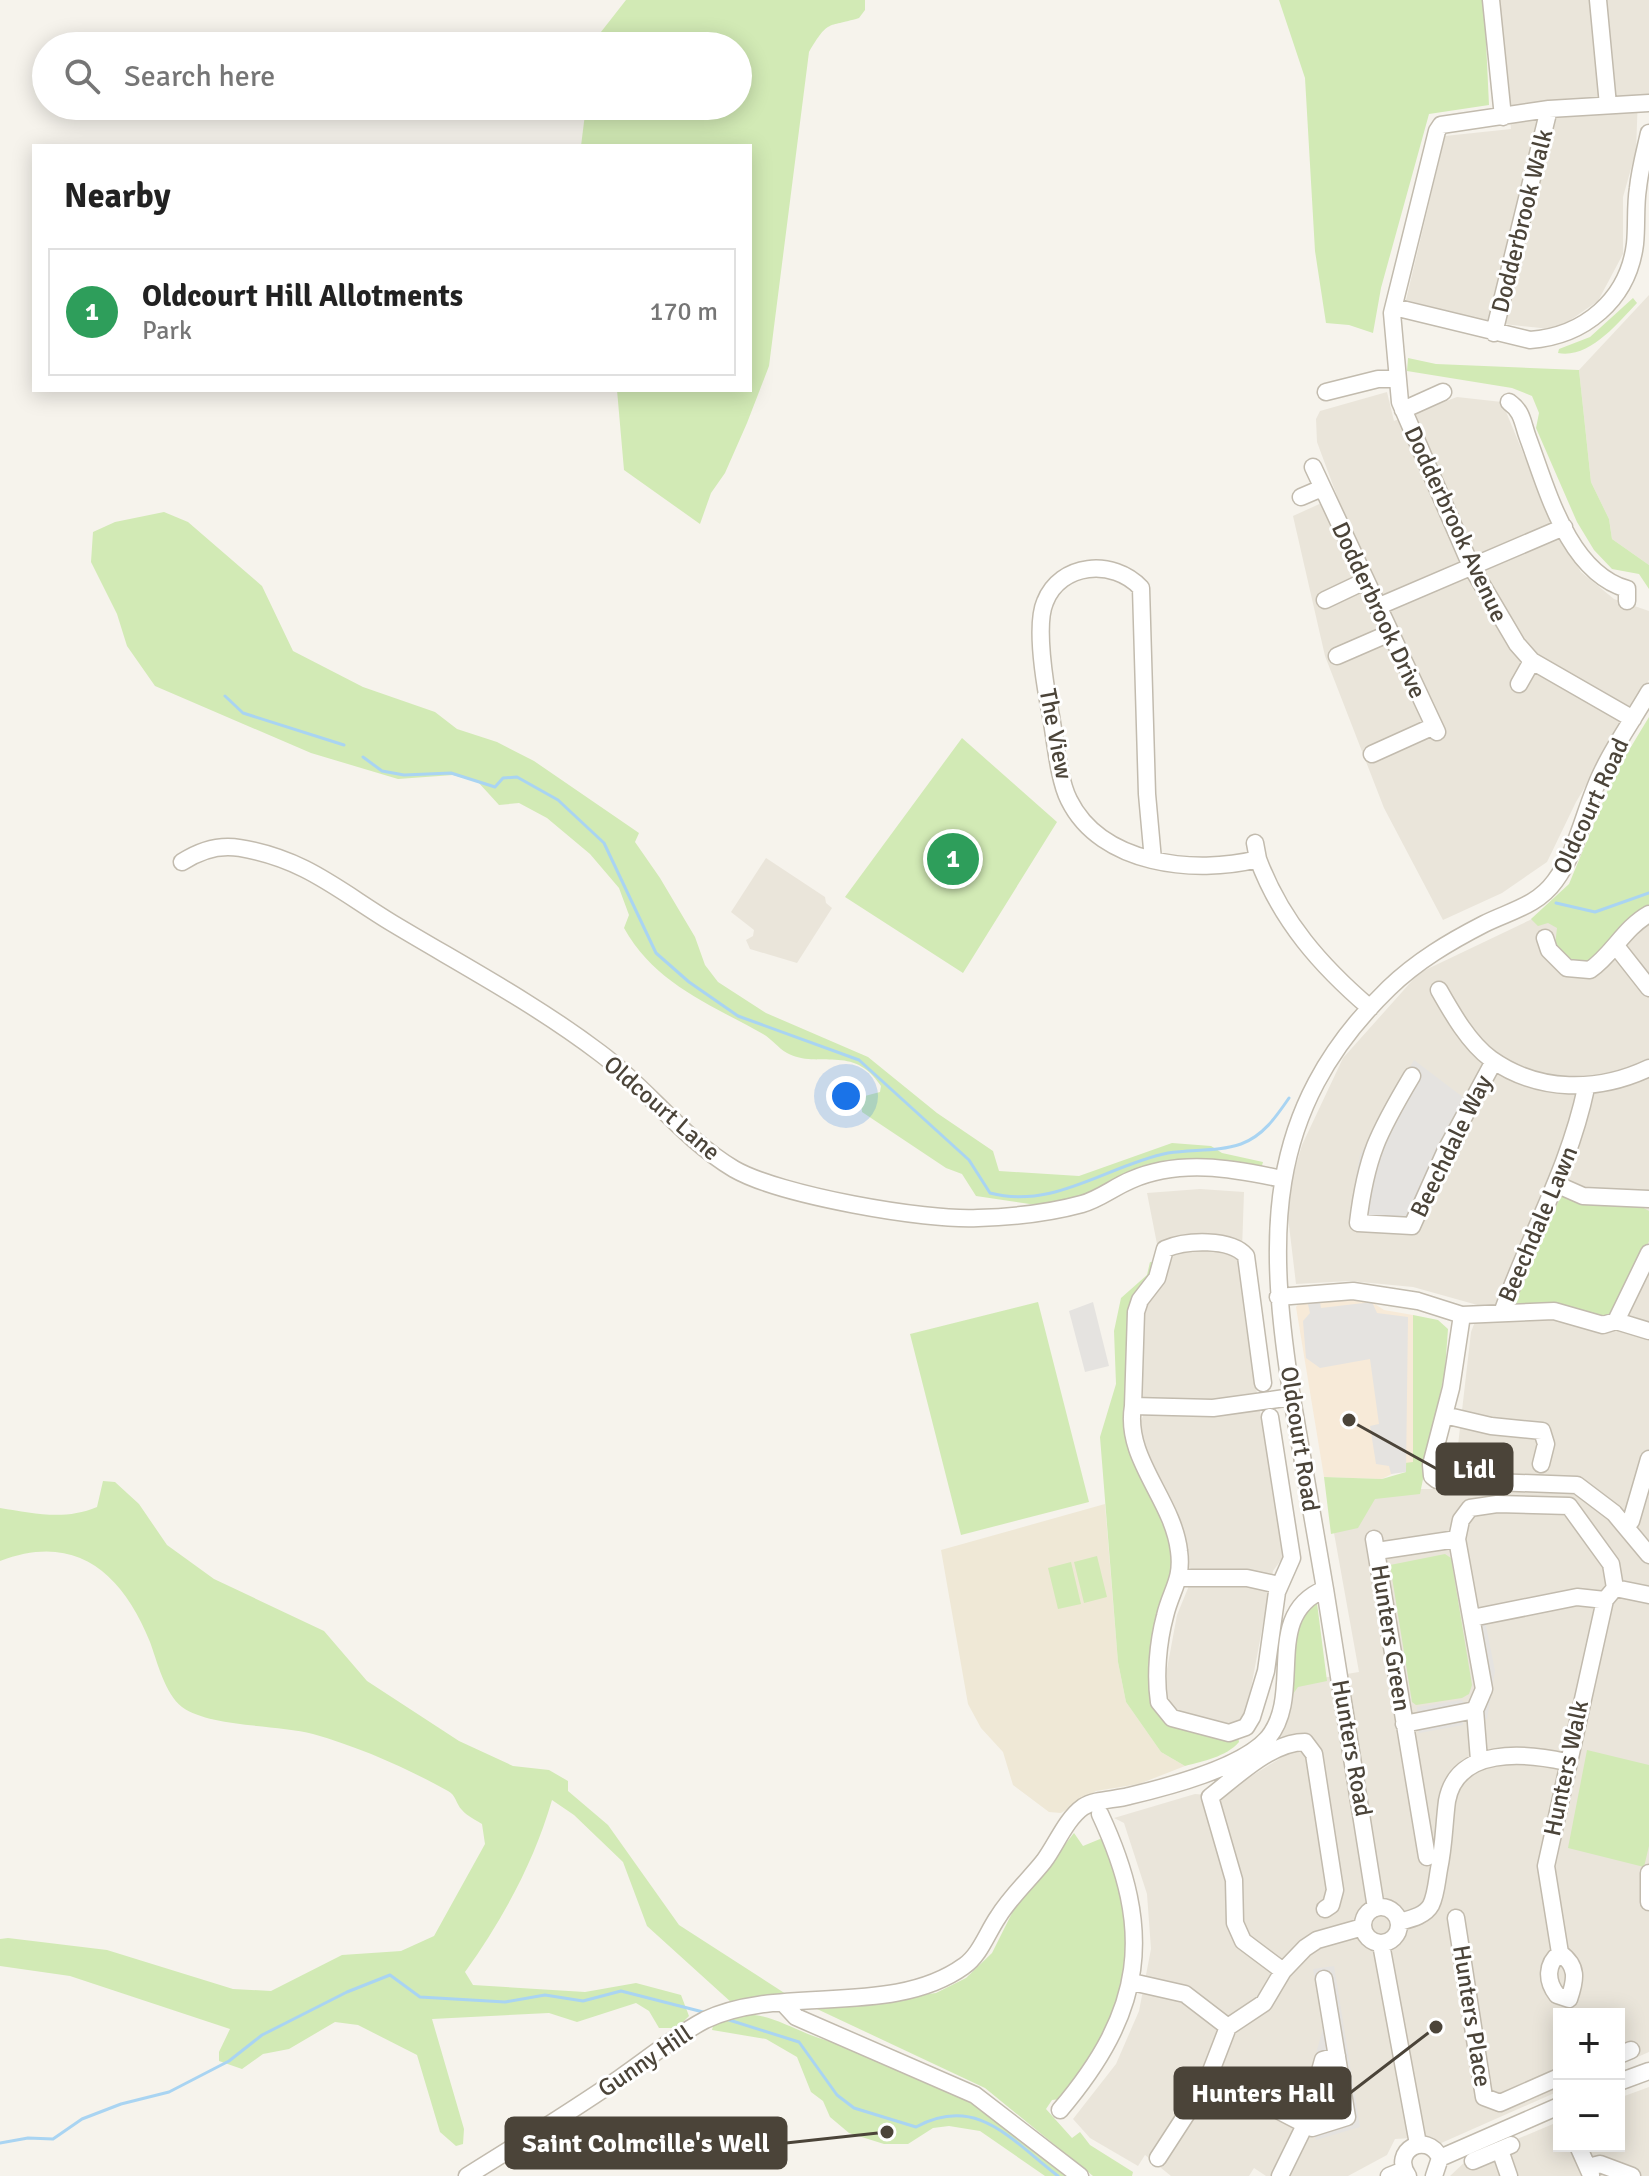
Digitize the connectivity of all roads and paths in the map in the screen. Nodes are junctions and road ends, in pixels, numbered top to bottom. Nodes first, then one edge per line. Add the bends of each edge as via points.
1 (1491, 0) edge
2 (1598, 0) edge
3 (1649, 103) edge
4 (1608, 105) junction
5 (1549, 109) junction
6 (1503, 117) junction
7 (1649, 133) edge
8 (1394, 307) junction
9 (1494, 333) junction
10 (1398, 379) junction
11 (1326, 392) dead end
12 (1443, 392) dead end
13 (1509, 402) dead end
14 (1403, 410) junction
15 (1313, 467) dead end
16 (1322, 488) junction
17 (1301, 497) dead end
18 (1564, 527) junction
19 (1471, 566) junction
20 (1365, 581) junction
21 (1325, 600) dead end
22 (1627, 601) dead end
23 (1377, 607) junction
24 (1390, 633) junction
25 (1337, 656) dead end
26 (1532, 661) junction
27 (1519, 684) dead end
28 (1649, 692) edge
29 (1633, 719) junction
30 (1372, 754) dead end
31 (1153, 860) junction
32 (182, 862) dead end
33 (1649, 914) edge
34 (1545, 938) dead end
35 (1616, 946) junction
36 (1649, 988) edge
37 (1439, 990) dead end
38 (1370, 1008) junction
39 (1494, 1061) junction
40 (1649, 1068) edge
41 (1412, 1076) dead end
42 (1586, 1088) junction
43 (1282, 1179) junction
44 (1558, 1185) junction
45 (1649, 1199) edge
46 (1649, 1253) edge
47 (1278, 1297) junction
48 (1502, 1313) junction
49 (1462, 1315) junction
50 (1616, 1321) junction
51 (1649, 1331) edge
52 (1262, 1384) dead end
53 (1292, 1397) junction
54 (1133, 1406) junction
55 (1444, 1415) junction
56 (1267, 1417) dead end
57 (1649, 1459) edge
58 (1541, 1464) dead end
59 (1626, 1527) junction
60 (1457, 1539) junction
61 (1649, 1555) edge
62 (1179, 1578) junction
63 (1279, 1585) junction
64 (1325, 1589) junction
65 (1610, 1594) junction
66 (1649, 1595) edge
67 (1472, 1618) junction
68 (1475, 1710) junction
69 (1404, 1724) junction
70 (1322, 1734) dead end
71 (1305, 1742) junction
72 (1479, 1760) junction
73 (1566, 1762) junction
74 (1100, 1814) dead end
75 (1427, 1857) dead end
76 (1649, 1873) edge
77 (1649, 1902) edge
78 (1376, 1908) junction
79 (1325, 1909) dead end
80 (1456, 1918) dead end
81 (1399, 1922) junction
82 (1363, 1927) junction
83 (1381, 1944) junction
84 (1560, 1953) junction
85 (1283, 1971) junction
86 (1324, 1979) dead end
87 (1132, 1982) junction
88 (789, 2004) junction
89 (1570, 2006) edge
90 (1228, 2027) junction
91 (1337, 2056) junction
92 (1649, 2071) edge
93 (1553, 2080) edge
94 (1624, 2080) edge
95 (1206, 2084) junction
96 (1553, 2109) edge
97 (1060, 2110) dead end
98 (1305, 2125) junction
99 (1418, 2144) junction
100 (1581, 2152) edge
101 (1158, 2158) dead end
102 (1440, 2158) junction
103 (1473, 2161) dead end
104 (1590, 2173) edge
105 (1400, 2174) edge
106 (467, 2176) edge
107 (1080, 2176) edge
108 (1280, 2176) edge
109 (1434, 2176) edge
110 (1509, 2176) edge
111 (1632, 2176) edge

1 - 6 street
2 - 4 street
3 - 4 street
4 - 5 street
5 - 6 street
5 - 9 street, Dodderbrook Walk
6 - 8 street, Dodderbrook Avenue via 1441,125 1437,131
7 - 9 street via 1637,191 1635,247 1613,299 1589,321 1553,338
8 - 9 street
8 - 10 street, Dodderbrook Avenue
10 - 11 street
10 - 14 street, Dodderbrook Avenue
12 - 14 street
13 - 18 street via 1522,411
14 - 19 street, Dodderbrook Avenue
15 - 16 street, Dodderbrook Drive
16 - 17 street
16 - 20 street, Dodderbrook Drive
18 - 19 street
18 - 22 street via 1589,565 1610,583 1627,589
19 - 23 street
19 - 26 street, Dodderbrook Avenue via 1500,620
20 - 21 street
20 - 23 street, Dodderbrook Drive
23 - 24 street, Dodderbrook Drive
24 - 25 street
24 - 30 street, Dodderbrook Drive via 1436,729
26 - 27 street
26 - 29 street, Dodderbrook Avenue
28 - 29 street, Oldcourt Road
29 - 38 street, Oldcourt Road via 1603,770 1554,883 1519,911 1433,952
31 - 31 street, The View via 1141,588 1112,572 1077,570 1059,580 1042,609 1045,686 1069,800 1102,840
31 - 38 street, The View via 1199,867 1257,851 1271,889 1302,941
32 - 43 street, Oldcourt Lane via 197,852 236,847 301,865 338,884 602,1054 705,1149 753,1179 825,1199 977,1219 1081,1204 1163,1169 1230,1170
33 - 35 street
34 - 35 street via 1558,961 1581,972
35 - 36 street
37 - 39 street
38 - 43 street, Oldcourt Road via 1317,1083
39 - 41 street, Beechdale Way via 1412,1226 1358,1223 1373,1144
39 - 42 street via 1533,1078
40 - 42 street via 1628,1079
42 - 44 street, Beechdale Lawn
43 - 47 street, Oldcourt Road via 1275,1247
44 - 45 street via 1583,1196
44 - 48 street, Beechdale Lawn via 1526,1245
46 - 50 street
47 - 49 street via 1353,1291 1418,1301
47 - 53 street, Oldcourt Road
48 - 49 street
48 - 50 street via 1554,1311 1603,1325
49 - 55 street
50 - 51 street
52 - 54 street via 1246,1256 1223,1244 1176,1244 1165,1249 1157,1278 1136,1312
53 - 54 street via 1213,1408
53 - 64 street, Oldcourt Road
54 - 62 street via 1136,1446 1173,1524
55 - 58 street via 1542,1431 1546,1444
55 - 59 street via 1432,1476 1437,1480 1577,1485
56 - 63 street via 1292,1544 1292,1558
57 - 59 street
59 - 61 street
60 - 65 street via 1470,1508 1569,1506 1611,1564
60 - 67 street
60 - 69 street, Hunters Green via 1376,1545
62 - 63 street via 1247,1578
62 - 63 street via 1165,1615 1159,1702 1172,1718 1229,1733 1246,1727 1252,1717 1266,1671
64 - 78 street, Hunters Road
64 - 88 street via 1302,1603 1292,1618 1280,1708 1269,1737 1249,1753 1182,1781 1086,1804 1009,1899 964,1966 924,1986
65 - 66 street
65 - 67 street
65 - 73 street, Hunters Walk
67 - 68 street via 1484,1689
68 - 69 street, Hunters Green
68 - 72 street
69 - 75 street, Hunters Green
70 - 71 street
71 - 79 street via 1314,1754 1330,1845 1335,1890
71 - 85 street via 1263,1757 1210,1797 1234,1880 1235,1923 1243,1941
72 - 73 street via 1533,1754
72 - 81 street via 1460,1772 1447,1799 1431,1907
73 - 84 street, Hunters Walk via 1546,1866
74 - 87 street via 1131,1898
76 - 77 street
78 - 81 street via 1393,1912
78 - 82 street
80 - 93 street, Hunters Place via 1484,2097 1500,2103
81 - 83 street via 1393,1939
82 - 83 street via 1367,1937
82 - 85 street via 1317,1940
83 - 99 street
84 - 89 street, Hunters Walk via 1571,1961 1576,1975
84 - 89 street, Hunters Walk via 1548,1976
85 - 90 street via 1264,2003
86 - 91 street
87 - 90 street via 1185,1994
87 - 97 street via 1108,2046
88 - 106 street, Gunny Hill via 706,2020
88 - 107 street via 796,2017 975,2095
90 - 95 street
91 - 98 street via 1323,2060
91 - 98 street via 1347,2117 1312,2128
92 - 94 street
95 - 98 street via 1264,2103
95 - 101 street
96 - 102 street
98 - 108 street
99 - 102 street via 1433,2147
99 - 105 street via 1405,2153
100 - 104 street
102 - 109 street
103 - 110 street via 1505,2147
104 - 111 street via 1600,2164

